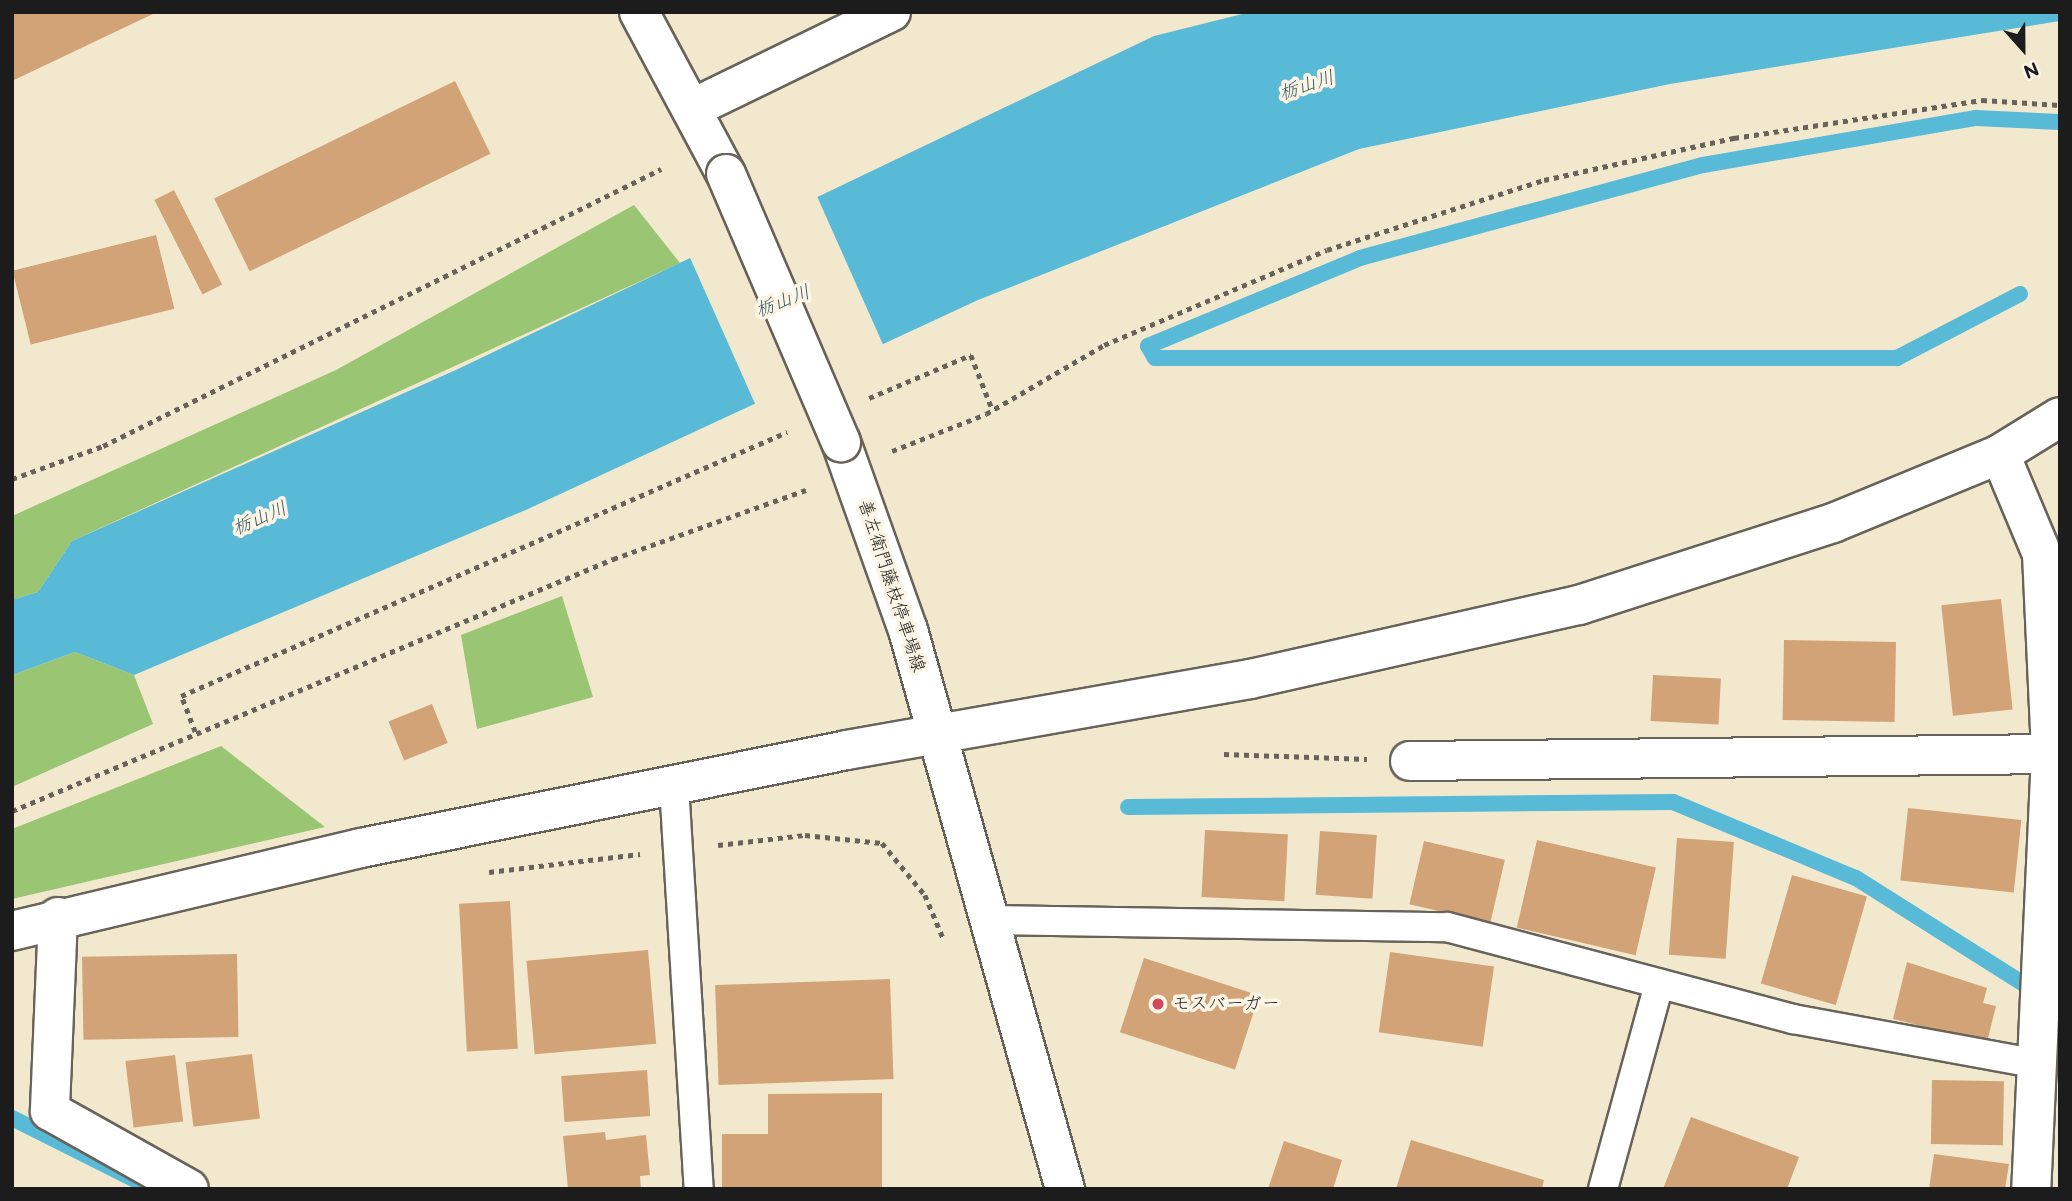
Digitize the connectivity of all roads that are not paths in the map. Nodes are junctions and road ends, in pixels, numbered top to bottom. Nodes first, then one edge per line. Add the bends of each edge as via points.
1 (639, 12) edge
2 (891, 12) edge
3 (695, 107) junction
4 (2060, 417) edge
5 (2000, 454) junction
6 (937, 734) junction
7 (2055, 754) edge
8 (1410, 761) road end
9 (674, 785) junction
10 (58, 917) junction
11 (988, 920) junction
12 (12, 931) edge
13 (1659, 984) junction
14 (2037, 1064) junction
15 (189, 1189) edge
16 (699, 1189) edge
17 (1065, 1189) edge
18 (1603, 1189) edge
19 (2031, 1189) edge

1 - 3 street, 善左衛門藤枝停車場線
2 - 3 street
3 - 6 street, 善左衛門藤枝停車場線, bridge via 846,454
4 - 5 street
5 - 6 street via 1833,523 1579,605 1251,679
5 - 7 street via 2042,554
6 - 9 street
6 - 11 street, 善左衛門藤枝停車場線
7 - 8 street
7 - 14 street
9 - 10 street
9 - 16 lane
10 - 12 street
10 - 15 street via 50,1111
11 - 13 lane via 1447,928
11 - 17 street, 善左衛門藤枝停車場線
13 - 14 lane via 1793,1020
13 - 18 lane
14 - 19 street

